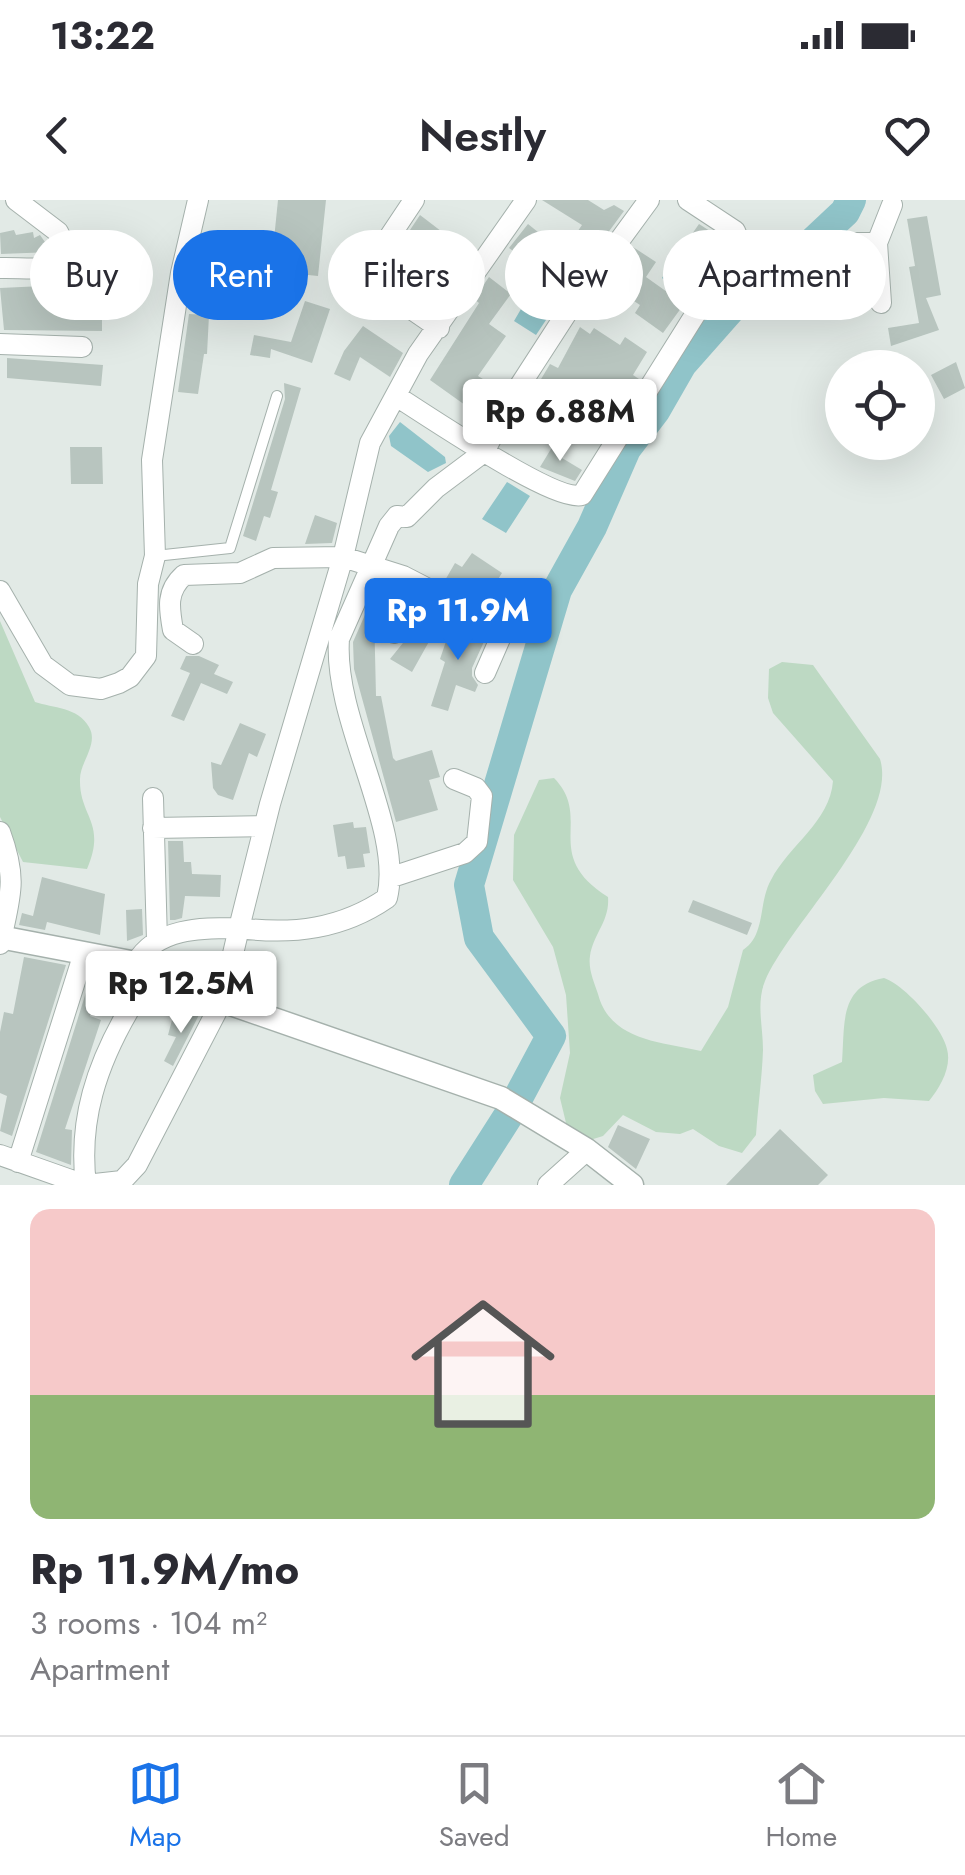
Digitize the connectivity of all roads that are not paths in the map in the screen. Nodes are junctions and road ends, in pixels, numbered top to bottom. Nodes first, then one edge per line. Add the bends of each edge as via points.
1 (16, 200) edge
2 (198, 200) edge
3 (414, 200) edge
4 (526, 200) edge
5 (649, 200) edge
6 (688, 200) edge
7 (892, 205) dead end
8 (733, 230) edge
9 (882, 230) edge
10 (0, 268) edge
11 (692, 320) edge
12 (439, 328) junction
13 (0, 344) edge
14 (82, 347) dead end
15 (277, 396) dead end
16 (396, 396) junction
17 (484, 452) junction
18 (156, 556) junction
19 (343, 557) junction
20 (371, 563) junction
21 (403, 576) junction
22 (0, 591) edge
23 (394, 633) dead end
24 (193, 644) dead end
25 (486, 673) dead end
26 (454, 779) dead end
27 (153, 798) dead end
28 (264, 826) junction
29 (153, 828) junction
30 (0, 832) edge
31 (392, 877) junction
32 (239, 928) junction
33 (0, 940) edge
34 (156, 941) junction
35 (84, 954) junction
36 (136, 963) junction
37 (222, 1001) junction
38 (130, 1008) dead end
39 (583, 1154) junction
40 (9, 1159) edge
41 (86, 1185) edge
42 (548, 1185) edge
43 (632, 1185) edge

1 - 10 street via 58,232 72,260
2 - 18 street via 152,460
3 - 12 street via 366,278
4 - 12 street
5 - 17 street via 570,308
6 - 8 street
7 - 9 street
11 - 17 street via 582,496 564,495
12 - 16 street
13 - 14 street
15 - 18 lane via 230,548
16 - 17 street
16 - 19 street via 370,443
17 - 20 street via 408,517 397,516
18 - 22 street via 148,584 146,656 130,677 101,689 70,685 43,665
19 - 20 street
19 - 24 street via 273,558 240,573 184,576 170,593 169,611 172,630
19 - 28 street
20 - 21 street
20 - 31 street via 338,656
21 - 23 street via 391,605
21 - 25 street via 498,624 502,634
26 - 31 street via 482,796 474,847
27 - 29 street
28 - 29 street
28 - 32 street
29 - 34 street
30 - 33 street via 13,895
31 - 32 street via 388,898 357,917 295,932
32 - 34 street
32 - 37 street
33 - 35 street
34 - 36 street
35 - 36 street
35 - 40 street
36 - 37 street
37 - 39 street via 501,1098
37 - 41 street via 132,1175
38 - 41 street via 106,1049 91,1097 82,1137
39 - 42 street
39 - 43 street
40 - 41 street

